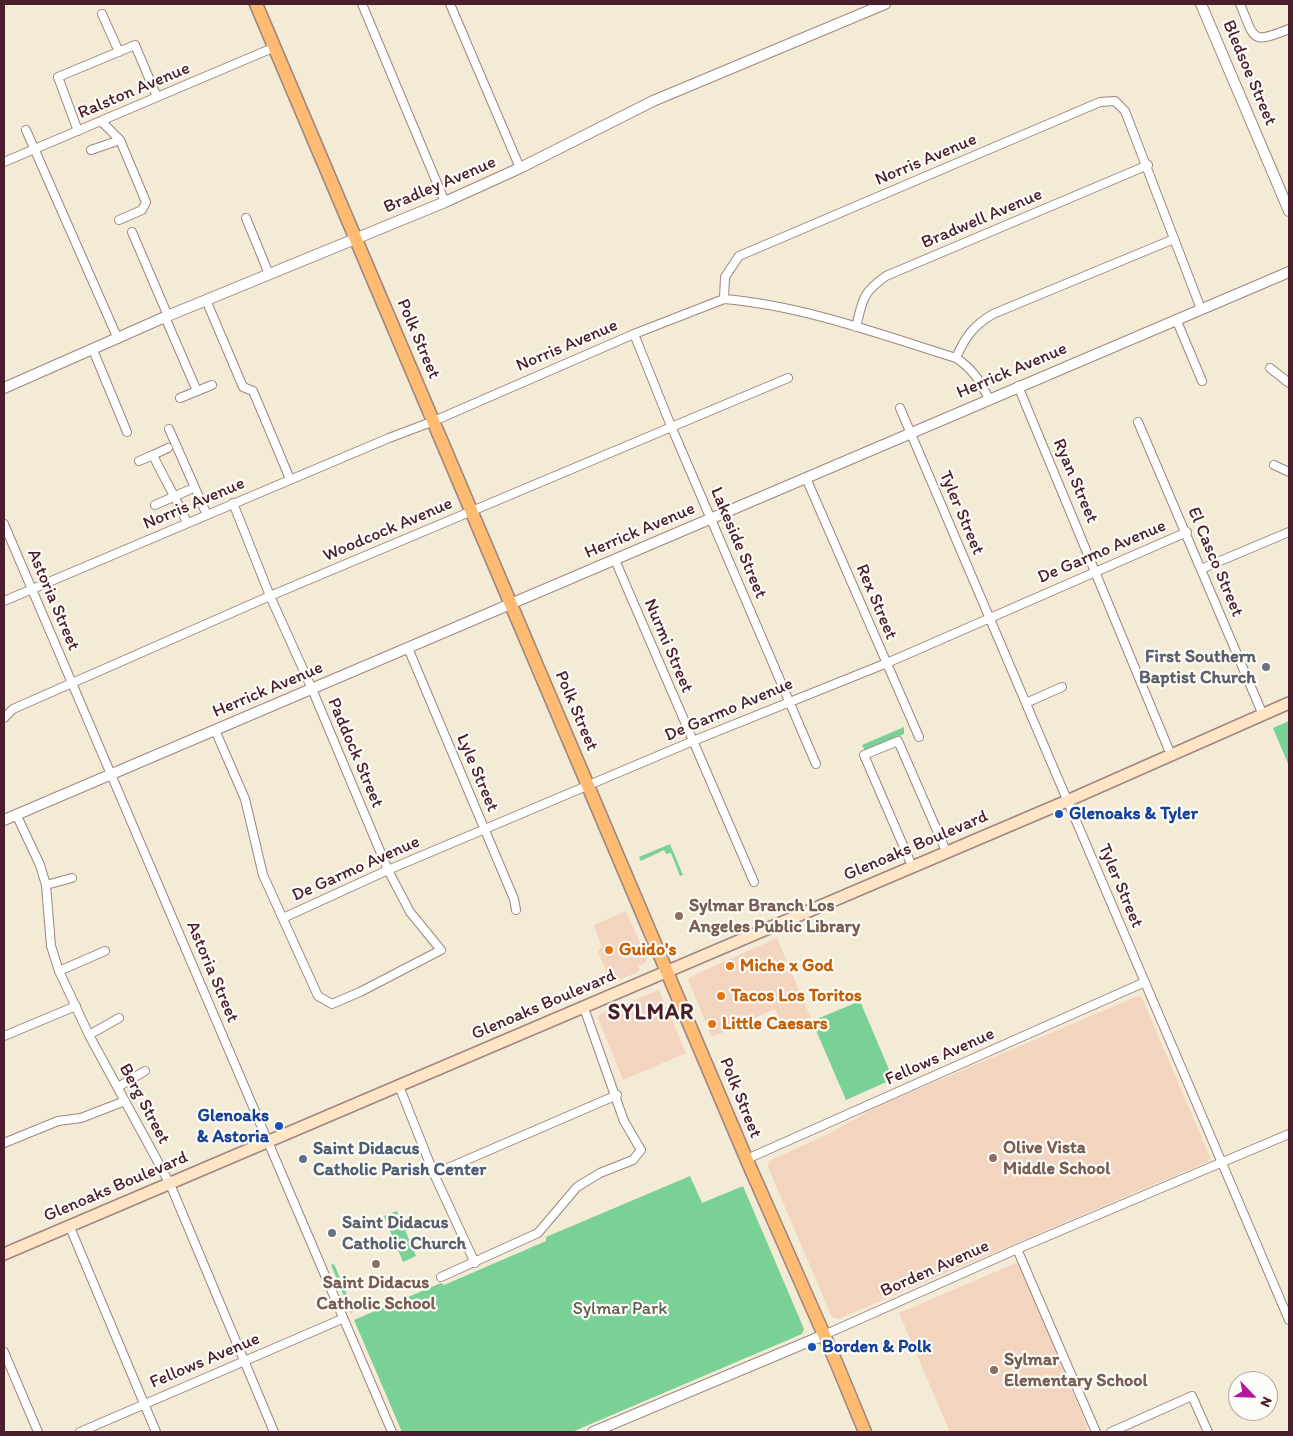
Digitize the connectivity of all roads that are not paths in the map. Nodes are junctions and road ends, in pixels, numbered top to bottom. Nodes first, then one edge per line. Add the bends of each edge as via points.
1 (256, 4) edge
2 (362, 4) edge
3 (450, 4) edge
4 (885, 4) edge
5 (1201, 4) edge
6 (1240, 4) edge
7 (102, 14) dead end
8 (1289, 29) edge
9 (275, 47) junction
10 (119, 52) junction
11 (157, 97) junction
12 (101, 121) junction
13 (26, 130) dead end
14 (78, 130) junction
15 (120, 140) junction
16 (35, 149) junction
17 (91, 150) dead end
18 (4, 162) edge
19 (1148, 165) junction
20 (520, 168) junction
21 (445, 202) junction
22 (1289, 211) edge
23 (246, 218) dead end
24 (119, 220) dead end
25 (132, 232) dead end
26 (357, 238) junction
27 (1174, 238) junction
28 (1289, 272) edge
29 (269, 274) junction
30 (724, 299) junction
31 (206, 300) junction
32 (1201, 309) junction
33 (167, 317) junction
34 (1176, 319) junction
35 (856, 327) junction
36 (634, 334) junction
37 (118, 339) junction
38 (93, 350) junction
39 (956, 358) junction
40 (1270, 368) dead end
41 (788, 378) dead end
42 (1202, 381) dead end
43 (1289, 384) edge
44 (212, 385) dead end
45 (1018, 386) junction
46 (4, 388) edge
47 (197, 391) junction
48 (180, 398) dead end
49 (989, 399) junction
50 (900, 408) dead end
51 (434, 421) junction
52 (1138, 422) dead end
53 (671, 426) junction
54 (168, 429) dead end
55 (127, 432) dead end
56 (910, 432) junction
57 (168, 448) dead end
58 (153, 455) junction
59 (139, 461) dead end
60 (1274, 465) dead end
61 (1289, 472) edge
62 (806, 478) junction
63 (290, 480) junction
64 (189, 490) dead end
65 (176, 496) junction
66 (234, 503) junction
67 (155, 505) dead end
68 (472, 511) junction
69 (207, 515) junction
70 (712, 518) junction
71 (187, 523) junction
72 (4, 524) edge
73 (1187, 532) junction
74 (1288, 533) edge
75 (615, 560) junction
76 (1201, 569) junction
77 (1097, 571) junction
78 (31, 589) junction
79 (270, 596) junction
80 (4, 601) edge
81 (511, 603) junction
82 (989, 617) junction
83 (408, 648) junction
84 (887, 663) junction
85 (72, 682) junction
86 (1062, 687) dead end
87 (312, 689) junction
88 (789, 701) junction
89 (1026, 702) junction
90 (1289, 703) edge
91 (1263, 715) junction
92 (4, 718) edge
93 (215, 730) junction
94 (919, 737) dead end
95 (693, 741) junction
96 (1171, 755) junction
97 (816, 764) dead end
98 (112, 773) junction
99 (590, 786) junction
100 (1068, 801) junction
101 (16, 814) junction
102 (4, 820) edge
103 (484, 830) junction
104 (946, 851) junction
105 (912, 866) junction
106 (388, 870) junction
107 (72, 878) dead end
108 (754, 882) dead end
109 (46, 885) junction
110 (516, 910) dead end
111 (284, 918) junction
112 (105, 951) dead end
113 (59, 971) junction
114 (667, 971) junction
115 (1145, 982) junction
116 (76, 1006) junction
117 (584, 1008) junction
118 (119, 1018) dead end
119 (89, 1034) junction
120 (4, 1036) edge
121 (145, 1071) dead end
122 (399, 1086) junction
123 (118, 1087) junction
124 (617, 1095) junction
125 (125, 1101) junction
126 (1289, 1134) edge
127 (4, 1142) edge
128 (267, 1142) junction
129 (746, 1159) junction
130 (1222, 1162) junction
131 (434, 1174) junction
132 (170, 1184) junction
133 (69, 1226) junction
134 (1017, 1249) junction
135 (4, 1254) edge
136 (475, 1263) junction
137 (441, 1277) dead end
138 (342, 1319) junction
139 (1289, 1320) edge
140 (824, 1335) junction
141 (4, 1352) edge
142 (243, 1360) junction
143 (144, 1403) junction
144 (1128, 1429) edge
145 (38, 1432) edge
146 (80, 1432) edge
147 (156, 1432) edge
148 (274, 1432) edge
149 (392, 1432) edge
150 (593, 1432) edge
151 (865, 1432) edge
152 (1096, 1432) edge
153 (1111, 1432) edge
154 (1208, 1432) edge

1 - 9 main road, Polk Street
2 - 21 street
3 - 20 street
4 - 20 street, Bradley Avenue via 653,101
5 - 22 street, Bledsoe Street
6 - 8 street via 1253,35 1258,38 1264,40
7 - 10 street
9 - 11 street, Ralston Avenue
9 - 26 main road, Polk Street
10 - 11 street via 136,45
10 - 14 street via 58,77
11 - 12 street, Ralston Avenue
12 - 14 street, Ralston Avenue
12 - 15 street
13 - 16 street
14 - 16 street, Ralston Avenue
15 - 17 street
15 - 24 street via 146,202 142,210
16 - 18 street, Ralston Avenue
16 - 37 street
19 - 27 street
19 - 30 street, Norris Avenue via 1125,111 1115,101 1100,102 739,256 725,277
19 - 35 street, Bradwell Avenue via 886,276 869,288
20 - 21 street, Bradley Avenue
21 - 26 street, Bradley Avenue
23 - 29 street
25 - 33 street
26 - 29 street, Bradley Avenue
26 - 51 main road, Polk Street
27 - 32 street
27 - 39 street via 993,314 976,324 964,339
28 - 32 street, Herrick Avenue
29 - 31 street, Bradley Avenue
30 - 35 street via 755,302
30 - 36 street, Norris Avenue
31 - 33 street, Bradley Avenue
31 - 63 street via 243,387 253,391 257,399
32 - 34 street, Herrick Avenue
33 - 37 street, Bradley Avenue
33 - 47 street
34 - 42 street
34 - 45 street, Herrick Avenue
35 - 39 street
36 - 51 street, Norris Avenue
36 - 53 street, Lakeside Street
37 - 38 street, Bradley Avenue
38 - 46 street, Bradley Avenue
38 - 55 street
39 - 49 street via 970,366
40 - 43 street
41 - 53 street, Woodcock Avenue
44 - 47 street
45 - 49 street, Herrick Avenue
45 - 77 street, Ryan Street
47 - 48 street
49 - 56 street, Herrick Avenue
50 - 56 street, Tyler Street
51 - 63 street, Norris Avenue
51 - 68 main road, Polk Street
52 - 73 street, El Casco Street
53 - 68 street, Woodcock Avenue
53 - 70 street, Lakeside Street
54 - 69 street
56 - 62 street, Herrick Avenue
56 - 82 street, Tyler Street
57 - 58 street
58 - 59 street
58 - 65 street via 166,485
60 - 61 street
62 - 70 street, Herrick Avenue
62 - 84 street, Rex Street
63 - 66 street, Norris Avenue
64 - 65 street
65 - 67 street
65 - 71 street
66 - 69 street, Norris Avenue
66 - 79 street, Paddock Street
68 - 79 street, Woodcock Avenue
68 - 81 main road, Polk Street
69 - 71 street, Norris Avenue
70 - 75 street, Herrick Avenue
70 - 88 street, Lakeside Street
71 - 78 street, Norris Avenue
72 - 78 street, Astoria Street
73 - 76 street, El Casco Street
73 - 77 street, De Garmo Avenue
74 - 76 street
75 - 81 street, Herrick Avenue
75 - 95 street, Nurmi Street
76 - 91 street, El Casco Street
77 - 82 street, De Garmo Avenue
77 - 96 street, Ryan Street
78 - 80 street, Norris Avenue
78 - 85 street, Astoria Street
79 - 85 street, Woodcock Avenue
79 - 87 street, Paddock Street
81 - 83 street, Herrick Avenue
81 - 99 main road, Polk Street
82 - 84 street, De Garmo Avenue
82 - 89 street, Tyler Street
83 - 87 street, Herrick Avenue
83 - 103 street, Lyle Street
84 - 88 street, De Garmo Avenue
84 - 94 street, Rex Street
85 - 92 street, Woodcock Avenue via 13,709
85 - 98 street, Astoria Street
86 - 89 street
87 - 93 street, Herrick Avenue
87 - 106 street, Paddock Street
88 - 95 street, De Garmo Avenue
88 - 97 street, Lakeside Street
89 - 100 street, Tyler Street
90 - 91 main road, Glenoaks Boulevard
91 - 96 main road, Glenoaks Boulevard
93 - 98 street, Herrick Avenue
93 - 111 street via 246,799 263,875
95 - 99 street, De Garmo Avenue
95 - 108 street, Nurmi Street
96 - 100 main road, Glenoaks Boulevard
98 - 101 street, Herrick Avenue
98 - 128 street, Astoria Street
99 - 103 street, De Garmo Avenue
99 - 114 main road, Polk Street
100 - 104 main road, Glenoaks Boulevard
100 - 115 street, Tyler Street
101 - 102 street, Herrick Avenue
101 - 109 street, Berg Street
103 - 106 street, De Garmo Avenue
103 - 110 street, Lyle Street
104 - 105 main road, Glenoaks Boulevard
104 - 105 street via 898,741 864,754
105 - 114 main road, Glenoaks Boulevard
106 - 111 street, De Garmo Avenue
106 - 111 street, Paddock Street via 410,912 441,950 360,992 332,1004 318,996
107 - 109 street
109 - 113 street, Berg Street via 52,946
112 - 113 street
113 - 116 street, Berg Street
114 - 117 main road, Glenoaks Boulevard
114 - 129 main road, Polk Street
115 - 129 street, Fellows Avenue
115 - 130 street, Tyler Street
116 - 119 street, Berg Street
116 - 120 street
117 - 122 main road, Glenoaks Boulevard
117 - 124 street
118 - 119 street
119 - 123 street, Berg Street
121 - 123 street
122 - 128 main road, Glenoaks Boulevard
122 - 131 street
123 - 125 street, Berg Street
124 - 131 street
124 - 136 street via 624,1120 641,1150 633,1160 600,1173 577,1187 538,1233
125 - 127 street via 81,1118 58,1121
125 - 132 street, Berg Street
126 - 130 street, Borden Avenue
128 - 132 main road, Glenoaks Boulevard
128 - 138 street, Astoria Street
129 - 140 main road, Polk Street
130 - 134 street, Borden Avenue
130 - 139 street, Tyler Street
131 - 136 street
132 - 133 main road, Glenoaks Boulevard
132 - 142 street, Berg Street
133 - 135 main road, Glenoaks Boulevard
133 - 143 street
134 - 140 street, Borden Avenue
134 - 152 street
136 - 137 street
138 - 142 street, Fellows Avenue
138 - 149 street, Astoria Street
140 - 150 street, Borden Avenue
140 - 151 main road, Polk Street
141 - 145 street
142 - 143 street, Fellows Avenue
142 - 148 street, Berg Street
143 - 146 street, Fellows Avenue
143 - 147 street
144 - 153 street
144 - 154 street via 1192,1396

